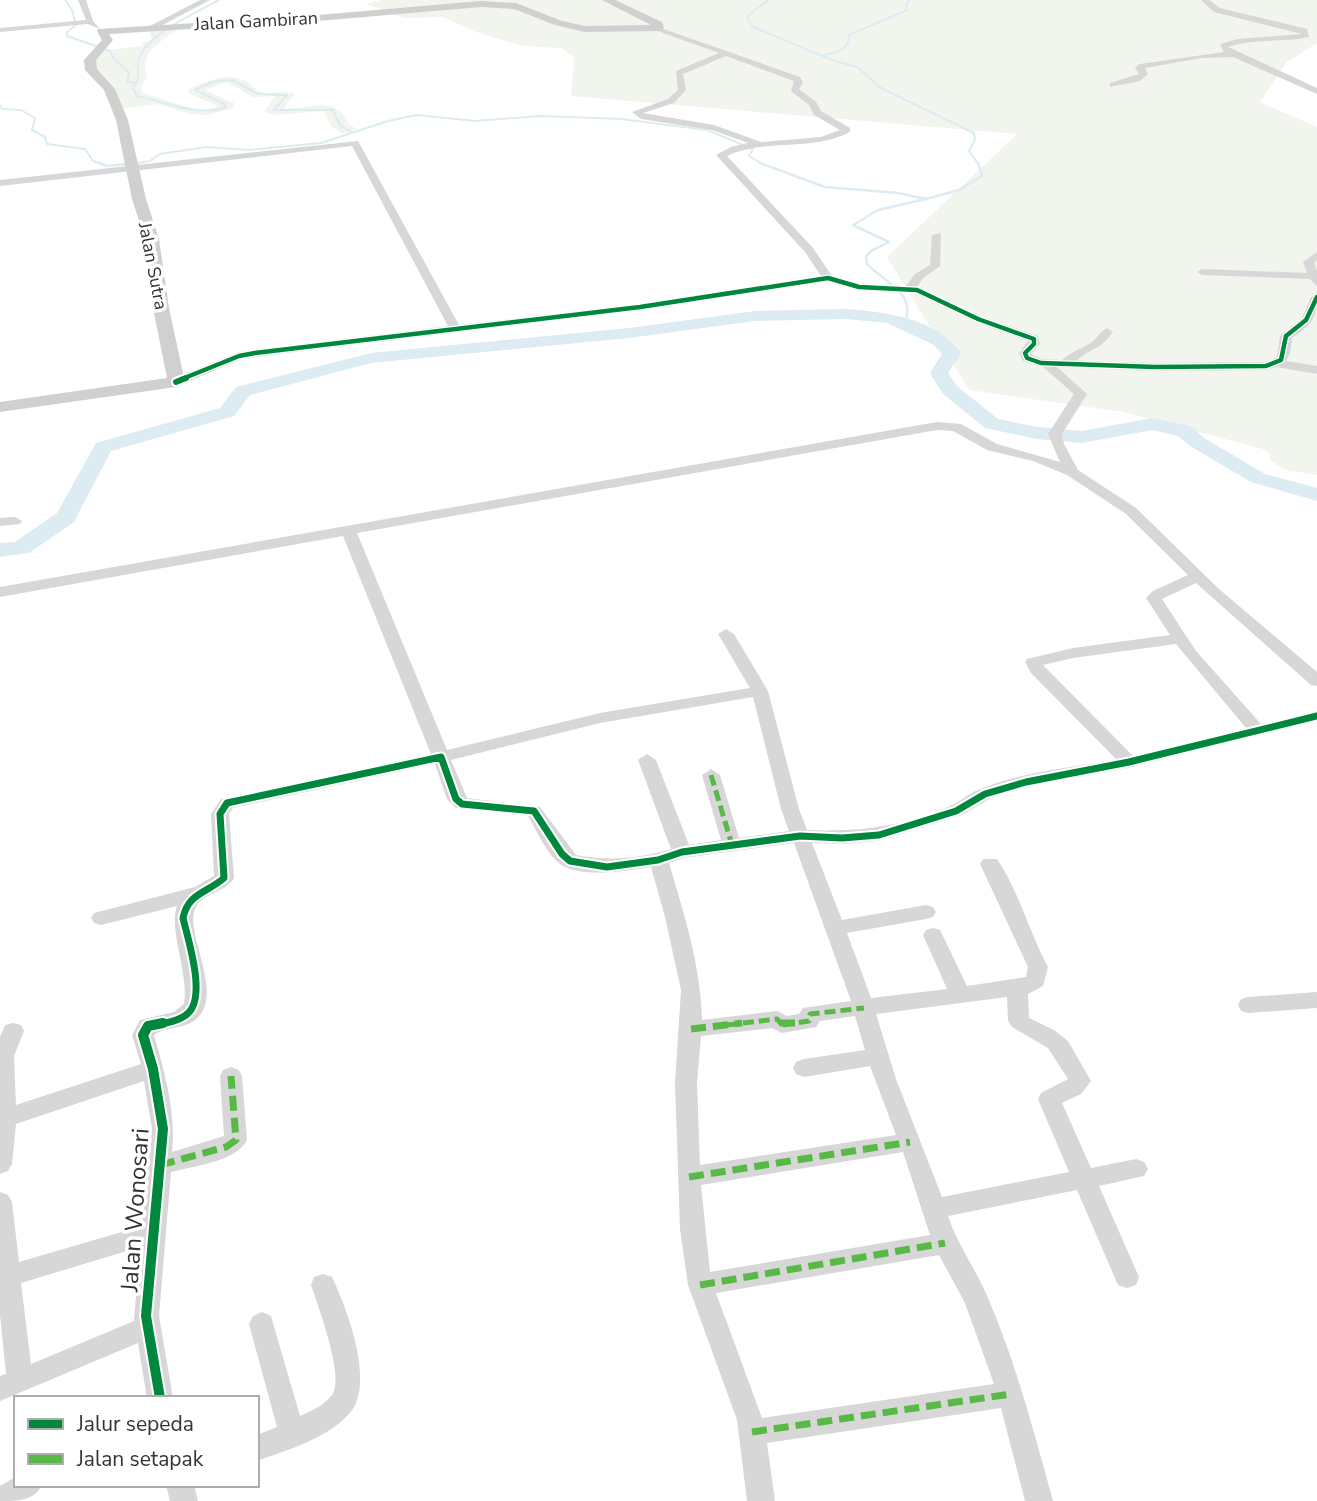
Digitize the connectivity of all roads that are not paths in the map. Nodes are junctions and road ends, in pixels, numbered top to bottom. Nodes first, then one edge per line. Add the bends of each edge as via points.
1 (82, 0) edge
2 (206, 0) edge
3 (607, 0) edge
4 (1205, 0) edge
5 (87, 22) junction
6 (154, 26) junction
7 (658, 28) junction
8 (0, 30) edge
9 (102, 31) junction
10 (726, 53) junction
11 (1236, 54) junction
12 (1113, 85) dead end
13 (1317, 91) edge
14 (752, 146) junction
15 (131, 165) junction
16 (0, 183) edge
17 (937, 235) dead end
18 (1317, 255) edge
19 (1202, 272) dead end
20 (828, 278) junction
21 (1315, 279) edge
22 (902, 288) junction
23 (1317, 297) edge
24 (455, 329) junction
25 (1317, 331) edge
26 (1107, 332) dead end
27 (1286, 336) junction
28 (1046, 363) junction
29 (1065, 364) junction
30 (1278, 364) junction
31 (1317, 370) edge
32 (176, 383) junction
33 (0, 407) edge
34 (1072, 472) junction
35 (349, 532) junction
36 (1199, 576) junction
37 (0, 592) edge
38 (726, 634) dead end
39 (1180, 639) junction
40 (1317, 681) edge
41 (760, 691) junction
42 (1317, 716) edge
43 (1257, 731) junction
44 (441, 757) junction
45 (647, 760) dead end
46 (1129, 762) junction
47 (711, 775) dead end
48 (800, 836) junction
49 (732, 845) junction
50 (682, 852) junction
51 (658, 860) junction
52 (990, 864) dead end
53 (195, 894) junction
54 (926, 912) dead end
55 (102, 918) dead end
56 (836, 928) junction
57 (933, 935) dead end
58 (1017, 988) junction
59 (961, 996) junction
60 (1317, 1000) edge
61 (1248, 1005) dead end
62 (864, 1008) junction
63 (691, 1029) junction
64 (13, 1031) dead end
65 (878, 1056) junction
66 (804, 1068) dead end
67 (153, 1069) junction
68 (230, 1076) dead end
69 (5, 1118) junction
70 (910, 1142) junction
71 (0, 1164) edge
72 (160, 1164) junction
73 (1136, 1169) dead end
74 (689, 1177) junction
75 (1083, 1182) junction
76 (0, 1202) edge
77 (933, 1209) junction
78 (153, 1233) junction
79 (945, 1243) junction
80 (8, 1276) junction
81 (1127, 1277) dead end
82 (323, 1285) dead end
83 (700, 1285) junction
84 (262, 1324) dead end
85 (148, 1327) junction
86 (10, 1385) edge
87 (1011, 1394) junction
88 (160, 1396) edge
89 (752, 1432) junction
90 (292, 1434) junction
91 (259, 1447) edge
92 (26, 1487) edge
93 (1, 1501) edge
94 (761, 1501) edge
95 (1039, 1501) edge

1 - 5 street
2 - 6 street
3 - 7 street via 658,24
4 - 11 street via 1217,10 1287,25 1306,35 1223,46
5 - 8 street
5 - 9 street
6 - 7 street, Jalan Gambiran via 481,4 516,6 585,29
6 - 9 street, Jalan Gambiran
7 - 10 street
9 - 15 street, Jalan Sutra via 108,40 90,60 91,70 111,93
10 - 14 street via 679,73 682,90 676,99 636,113 714,128
10 - 14 street via 797,79 794,89 817,113 847,130
11 - 12 street via 1143,66 1140,78
11 - 13 street
14 - 20 street via 721,155 809,250
15 - 16 street
15 - 24 street via 355,143
15 - 32 street, Jalan Sutra via 152,239
17 - 22 street via 935,266
18 - 21 street via 1308,262
19 - 21 street
20 - 22 street via 859,287
20 - 24 street
22 - 28 street via 929,294 978,319 1034,339 1025,353 1027,358
23 - 27 street via 1303,326
24 - 32 street via 239,356
25 - 27 street
26 - 29 street via 1093,348
27 - 30 street
28 - 29 street
28 - 34 street via 1081,394 1059,425 1056,439
29 - 30 street
30 - 31 street
32 - 33 street
34 - 35 street via 992,447 956,427 937,426
34 - 36 street via 1131,511
35 - 37 street
35 - 44 street
36 - 39 street via 1154,598
36 - 40 street
38 - 41 street
39 - 43 street
39 - 46 street via 1034,662
41 - 44 street via 600,718
41 - 48 street
42 - 43 street
43 - 46 street
44 - 51 street via 462,804 534,811 570,860 607,867
44 - 53 street via 227,803 220,814 224,878
45 - 50 street
46 - 48 street via 985,794 956,811 879,835
47 - 49 street
48 - 49 street
48 - 56 street
49 - 50 street
50 - 51 street
51 - 63 street via 691,990
52 - 58 street via 1038,967 1036,981
53 - 55 street
53 - 67 street, Jalan Wonosari via 184,907 183,918 197,989 194,1004 182,1017 146,1028 143,1035
54 - 56 street
56 - 62 street
57 - 59 street
58 - 59 street
58 - 75 street via 1019,1021 1051,1038 1080,1081 1049,1099
59 - 62 street
60 - 61 street
62 - 63 street via 810,1014 809,1021 782,1025 777,1019
62 - 65 street
63 - 74 street via 686,1083
64 - 69 street via 3,1056
65 - 66 street
65 - 70 street
67 - 69 street
67 - 72 street, Jalan Wonosari via 163,1129
68 - 72 street via 236,1140 226,1147
69 - 71 street
70 - 74 street
70 - 77 street
72 - 78 street, Jalan Wonosari
73 - 75 street
74 - 83 street
75 - 77 street
75 - 81 street
76 - 80 street
77 - 79 street
78 - 80 street
78 - 85 street, Jalan Wonosari
79 - 83 street
79 - 87 street via 976,1299
80 - 86 street
82 - 90 street via 351,1380 345,1401
83 - 89 street
84 - 90 street
85 - 86 street
85 - 88 street, Jalan Wonosari
87 - 89 street
87 - 95 street
89 - 94 street
90 - 91 street
92 - 93 street

